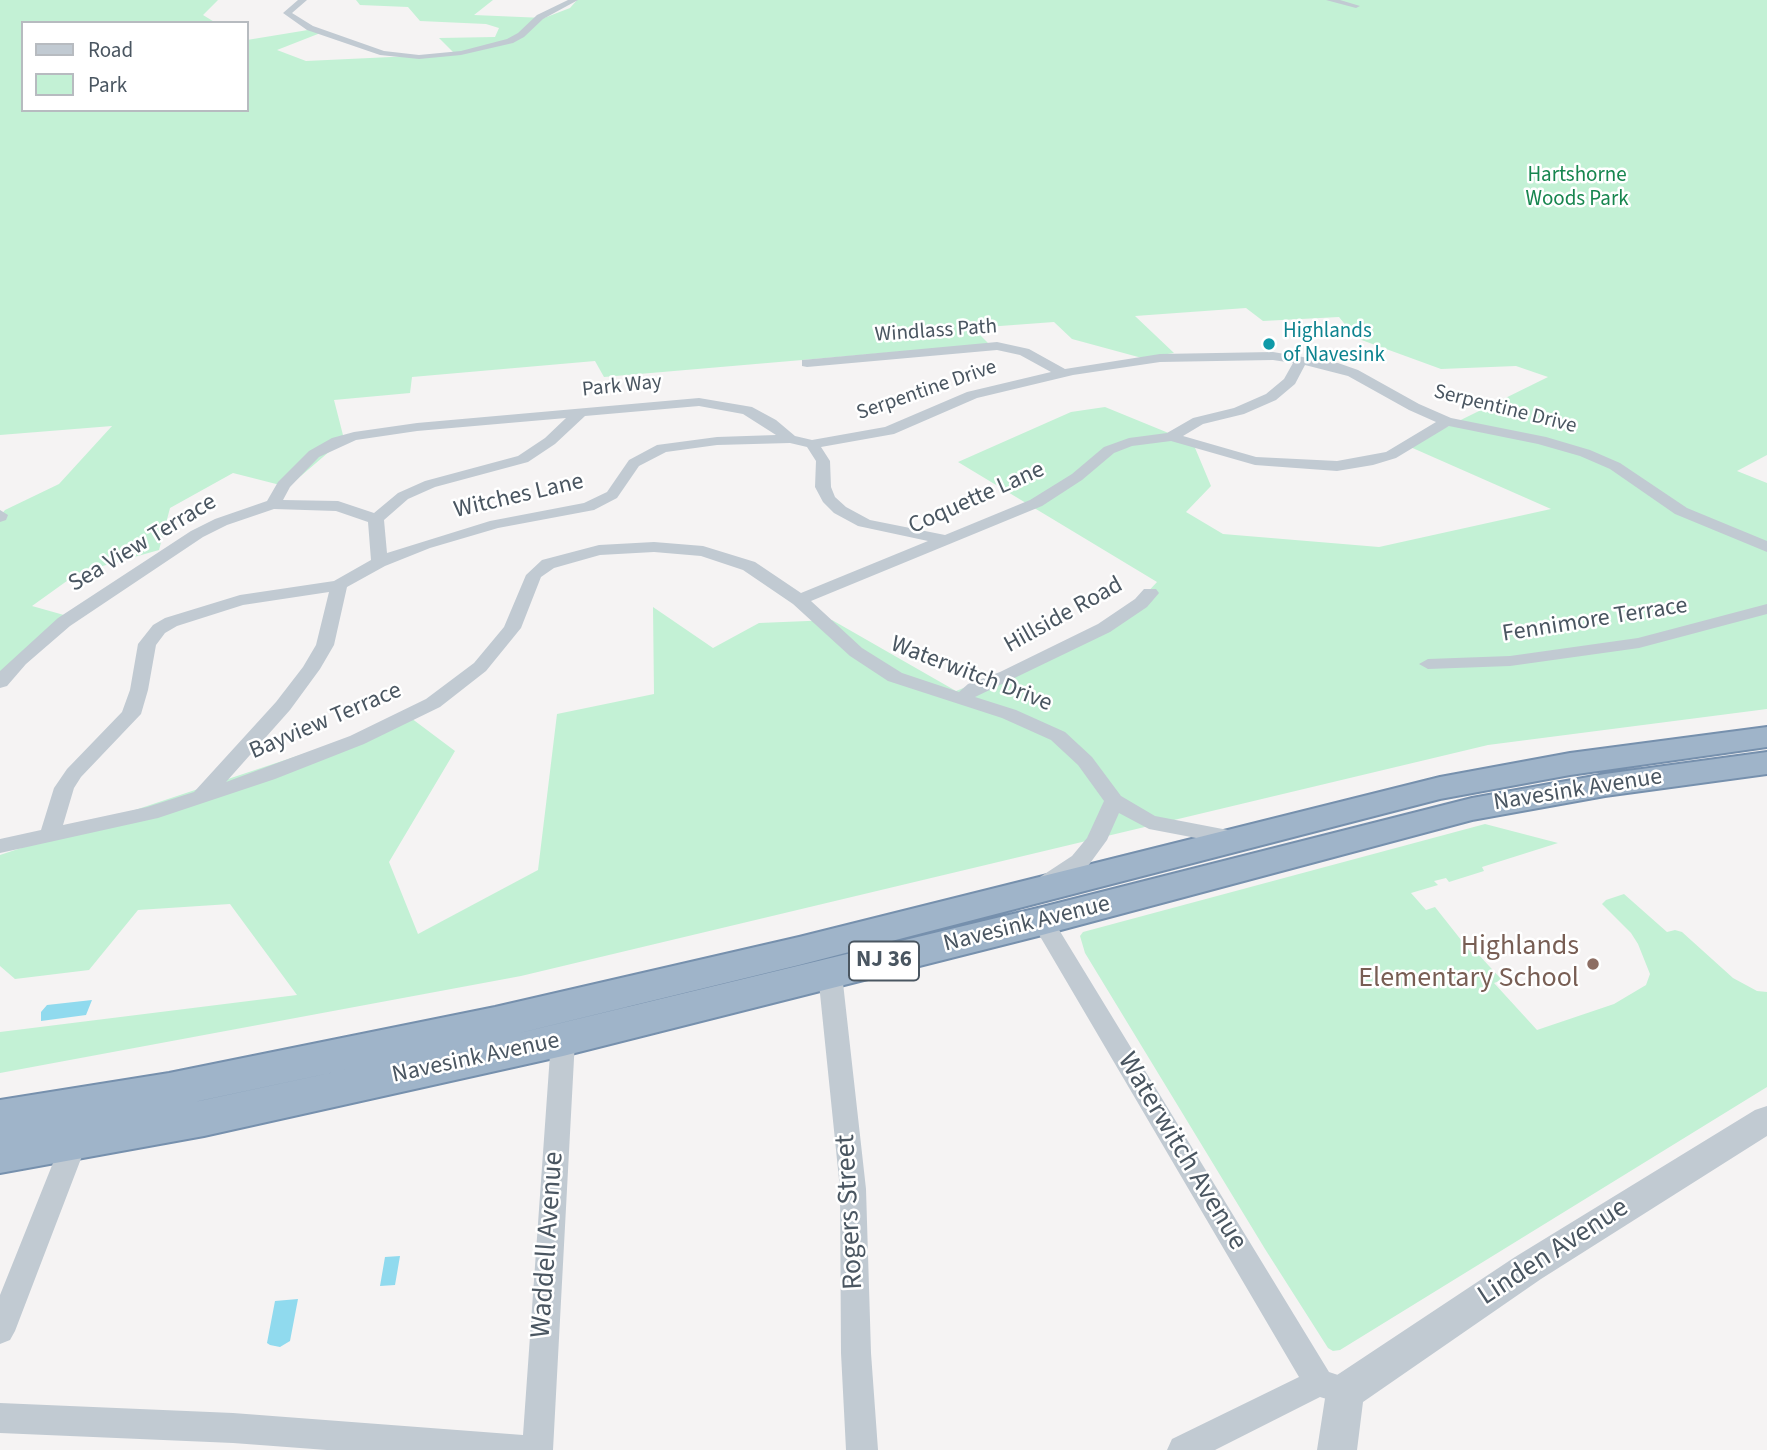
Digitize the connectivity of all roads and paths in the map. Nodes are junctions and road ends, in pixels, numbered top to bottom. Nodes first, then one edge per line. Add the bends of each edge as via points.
1 (303, 0) edge
2 (574, 0) edge
3 (1330, 0) edge
4 (1356, 6) dead end
5 (1301, 360) junction
6 (807, 363) dead end
7 (1062, 373) junction
8 (582, 412) junction
9 (1447, 421) junction
10 (1171, 437) junction
11 (786, 440) junction
12 (812, 444) junction
13 (273, 504) junction
14 (376, 519) junction
15 (943, 539) junction
16 (1767, 547) edge
17 (605, 549) joint
18 (379, 562) junction
19 (339, 585) junction
20 (1150, 593) dead end
21 (799, 600) junction
22 (1767, 609) edge
23 (1428, 664) dead end
24 (0, 682) edge
25 (962, 698) junction
26 (1767, 737) edge
27 (1767, 762) edge
28 (201, 797) junction
29 (1114, 802) junction
30 (49, 837) junction
31 (1243, 839) junction
32 (0, 846) edge
33 (1037, 907) junction
34 (830, 974) junction
35 (563, 1040) junction
36 (0, 1118) edge
37 (1767, 1119) edge
38 (74, 1143) junction
39 (0, 1154) edge
40 (0, 1331) edge
41 (1332, 1387) junction
42 (0, 1418) edge
43 (523, 1450) edge
44 (537, 1450) edge
45 (862, 1450) edge
46 (1183, 1450) edge
47 (1337, 1450) edge

1 - 2 street via 287,13 296,21 392,55 453,55 510,41 540,17
3 - 4 street
5 - 7 street, Serpentine Drive via 1252,355 1160,358
5 - 9 street, Serpentine Drive via 1353,373
5 - 10 street via 1290,381 1271,397 1198,421
6 - 7 street, Windlass Path via 997,346 1024,352
7 - 12 street, Serpentine Drive via 972,396 889,431
8 - 11 street, Park Way via 719,403 754,413
8 - 13 street, Park Way via 417,426 337,441 299,467
8 - 14 street via 523,459 421,487 402,496
9 - 10 street, Coquette Lane via 1391,455 1337,466 1255,461
9 - 16 street, Serpentine Drive via 1594,456 1681,511
10 - 15 street, Coquette Lane via 1119,445 1036,503
11 - 12 street, Park Way
11 - 18 street, Witches Lane via 662,448 634,463 617,491 602,501 473,530
12 - 15 street via 822,461 828,499 840,510 873,526
13 - 14 street, Sea View Terrace via 338,506
13 - 24 street, Sea View Terrace via 205,530 119,584 42,639
14 - 18 street
15 - 21 street, Coquette Lane
17 - 21 street, Waterwitch Drive via 679,548 723,555 749,566
17 - 28 street, Bayview Terrace via 561,558 534,575 505,639 467,679 433,703 318,756
18 - 19 street, Witches Lane
19 - 28 street via 325,645 311,669
19 - 30 street via 240,600 186,615 159,629 143,655 131,714 74,773 64,788
20 - 25 street, Hillside Road via 1097,632
21 - 25 street, Waterwitch Drive via 883,670
22 - 23 street, Fennimore Terrace via 1639,643 1510,661
25 - 29 street, Waterwitch Drive via 1058,736 1085,761
26 - 31 highway, Navesink Avenue / NJ 36 via 1505,775
27 - 33 highway, Navesink Avenue / NJ 36 via 1472,809
28 - 30 street, Bayview Terrace
29 - 31 street via 1149,822
29 - 33 street via 1096,840
30 - 32 street, Bayview Terrace
31 - 33 highway, Navesink Avenue / NJ 36
33 - 34 highway, Navesink Avenue / NJ 36
33 - 36 highway, Navesink Avenue / NJ 36 via 169,1090
33 - 41 street, Waterwitch Avenue
34 - 35 highway, Navesink Avenue / NJ 36
34 - 45 street, Rogers Street via 853,1189
35 - 38 highway, Navesink Avenue / NJ 36
35 - 44 street, Waddell Avenue
37 - 41 street, Linden Avenue
38 - 39 highway, Navesink Avenue / NJ 36
38 - 40 street
41 - 46 street
41 - 47 street
42 - 43 street via 233,1428

